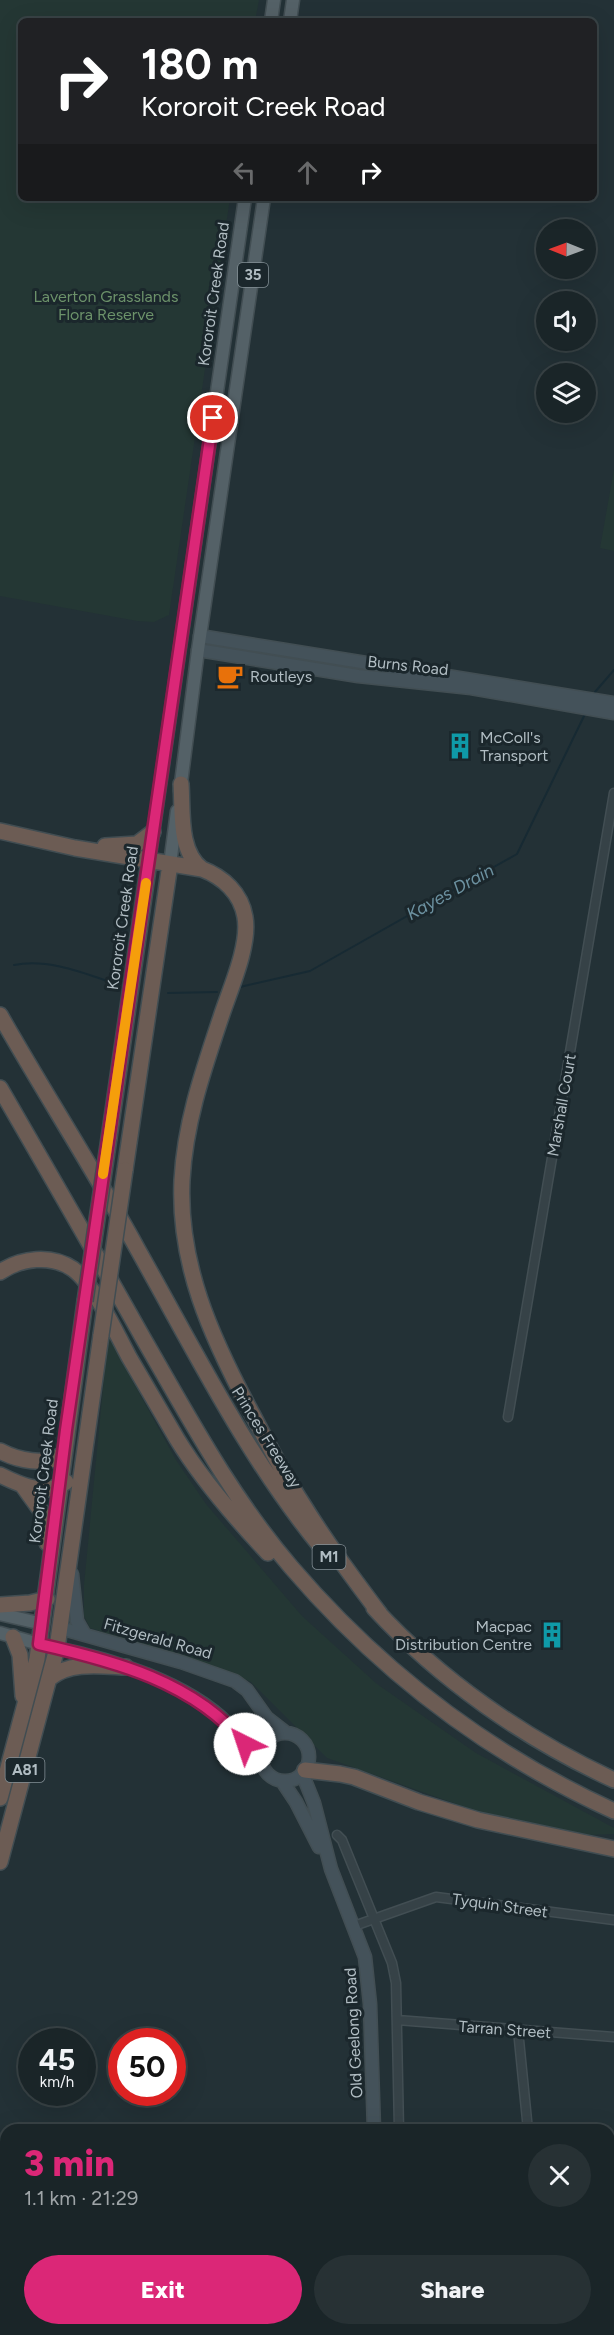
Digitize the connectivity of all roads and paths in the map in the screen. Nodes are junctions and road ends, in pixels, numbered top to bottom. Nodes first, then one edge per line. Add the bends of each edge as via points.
1 (274, 0) edge
2 (293, 0) edge
3 (271, 18) edge
4 (290, 18) edge
5 (245, 201) edge
6 (264, 201) edge
7 (223, 350) junction
8 (241, 352) junction
9 (200, 636) junction
10 (181, 640) junction
11 (263, 647) junction
12 (198, 650) junction
13 (256, 659) junction
14 (438, 679) junction
15 (614, 703) edge
16 (614, 713) edge
17 (181, 784) junction
18 (614, 793) edge
19 (0, 831) edge
20 (153, 832) junction
21 (75, 848) junction
22 (149, 861) junction
23 (170, 864) junction
24 (201, 869) junction
25 (0, 1015) edge
26 (0, 1088) edge
27 (0, 1272) edge
28 (508, 1418) dead end
29 (85, 1438) junction
30 (0, 1451) edge
31 (63, 1454) junction
32 (0, 1475) edge
33 (23, 1486) junction
34 (59, 1487) junction
35 (70, 1560) junction
36 (50, 1564) junction
37 (46, 1599) junction
38 (0, 1605) edge
39 (0, 1614) edge
40 (380, 1614) junction
41 (43, 1624) junction
42 (60, 1628) junction
43 (6, 1635) edge
44 (85, 1635) junction
45 (39, 1644) junction
46 (57, 1648) junction
47 (126, 1667) junction
48 (396, 1674) junction
49 (50, 1678) junction
50 (24, 1711) junction
51 (285, 1732) junction
52 (263, 1767) junction
53 (304, 1772) junction
54 (614, 1780) edge
55 (282, 1781) junction
56 (0, 1798) edge
57 (614, 1811) edge
58 (337, 1835) dead end
59 (614, 1849) edge
60 (0, 1862) edge
61 (331, 1869) junction
62 (374, 1919) junction
63 (614, 1920) edge
64 (354, 1926) junction
65 (397, 2020) junction
66 (518, 2030) junction
67 (614, 2037) edge
68 (374, 2124) edge
69 (399, 2124) edge
70 (527, 2124) edge

1 - 3 main road
2 - 4 main road
5 - 7 main road, Kororoit Creek Road / 35
6 - 8 main road, 35
7 - 8 main road
7 - 10 main road, Kororoit Creek Road / 35
8 - 9 main road, 35
9 - 10 main road
9 - 11 main road, Burns Road
9 - 12 main road, 35
10 - 12 main road
10 - 20 main road, Kororoit Creek Road / 35
11 - 13 main road
11 - 14 main road, Burns Road
12 - 13 main road, Burns Road
12 - 17 main road, 35
13 - 14 main road, Burns Road via 358,676
14 - 15 main road, Burns Road
14 - 16 main road, Burns Road
17 - 23 main road, 35
17 - 24 highway via 185,838 192,860
18 - 28 street, Marshall Court
19 - 21 highway
20 - 21 highway via 133,845
20 - 22 main road, Kororoit Creek Road / 35
21 - 22 highway
22 - 23 highway
22 - 31 highway, Kororoit Creek Road / 35, bridge
23 - 24 highway
23 - 29 highway, 35, bridge
24 - 40 highway via 221,878 236,894 246,927 242,952 187,1129 182,1186 189,1265 213,1337 285,1477
25 - 40 highway, Princes Freeway / M1 via 269,1479 308,1533
26 - 48 highway, M1 via 236,1494 303,1581
27 - 48 highway via 35,1259 61,1263 78,1274 114,1328 177,1439 213,1490 297,1582
29 - 34 highway via 71,1475
29 - 35 highway, 35
30 - 31 highway via 28,1460 54,1460
31 - 34 highway, Kororoit Creek Road / 35
32 - 33 highway
33 - 34 highway
33 - 36 highway via 41,1511
34 - 36 highway, Kororoit Creek Road / 35
35 - 42 highway, 35
35 - 44 main road via 77,1621
36 - 37 highway, Kororoit Creek Road / 35
37 - 38 highway
37 - 41 highway, Kororoit Creek Road / 35
39 - 41 main road, Fitzgerald Road
40 - 54 highway, Princes Freeway / M1 via 434,1665 495,1711 539,1740
41 - 42 highway, Fitzgerald Road
41 - 45 highway, Kororoit Creek Road
42 - 44 main road, Fitzgerald Road
42 - 46 highway
43 - 45 main road
43 - 50 highway via 20,1655
44 - 51 main road, Fitzgerald Road via 235,1681 248,1690 267,1718
45 - 46 highway
45 - 50 highway, A81
46 - 47 main road
46 - 49 highway, A81
47 - 49 highway via 69,1669
47 - 52 main road via 199,1702 227,1722
48 - 57 highway, M1 via 502,1751
49 - 60 highway, A81
50 - 56 highway, A81
51 - 52 main road via 265,1743
51 - 53 main road via 305,1744 309,1755
52 - 55 main road via 270,1776
53 - 55 main road
53 - 59 highway via 354,1777 478,1820
53 - 61 main road, Old Geelong Road
55 - 61 main road, Old Geelong Road
58 - 62 street
61 - 64 main road, Old Geelong Road
62 - 63 street, Tyquin Street via 436,1897
62 - 64 street, Tyquin Street
62 - 65 street via 392,1963
64 - 68 main road, Old Geelong Road via 369,1981
65 - 66 street, Tarran Street
65 - 69 street
66 - 67 street, Tarran Street
66 - 70 street

